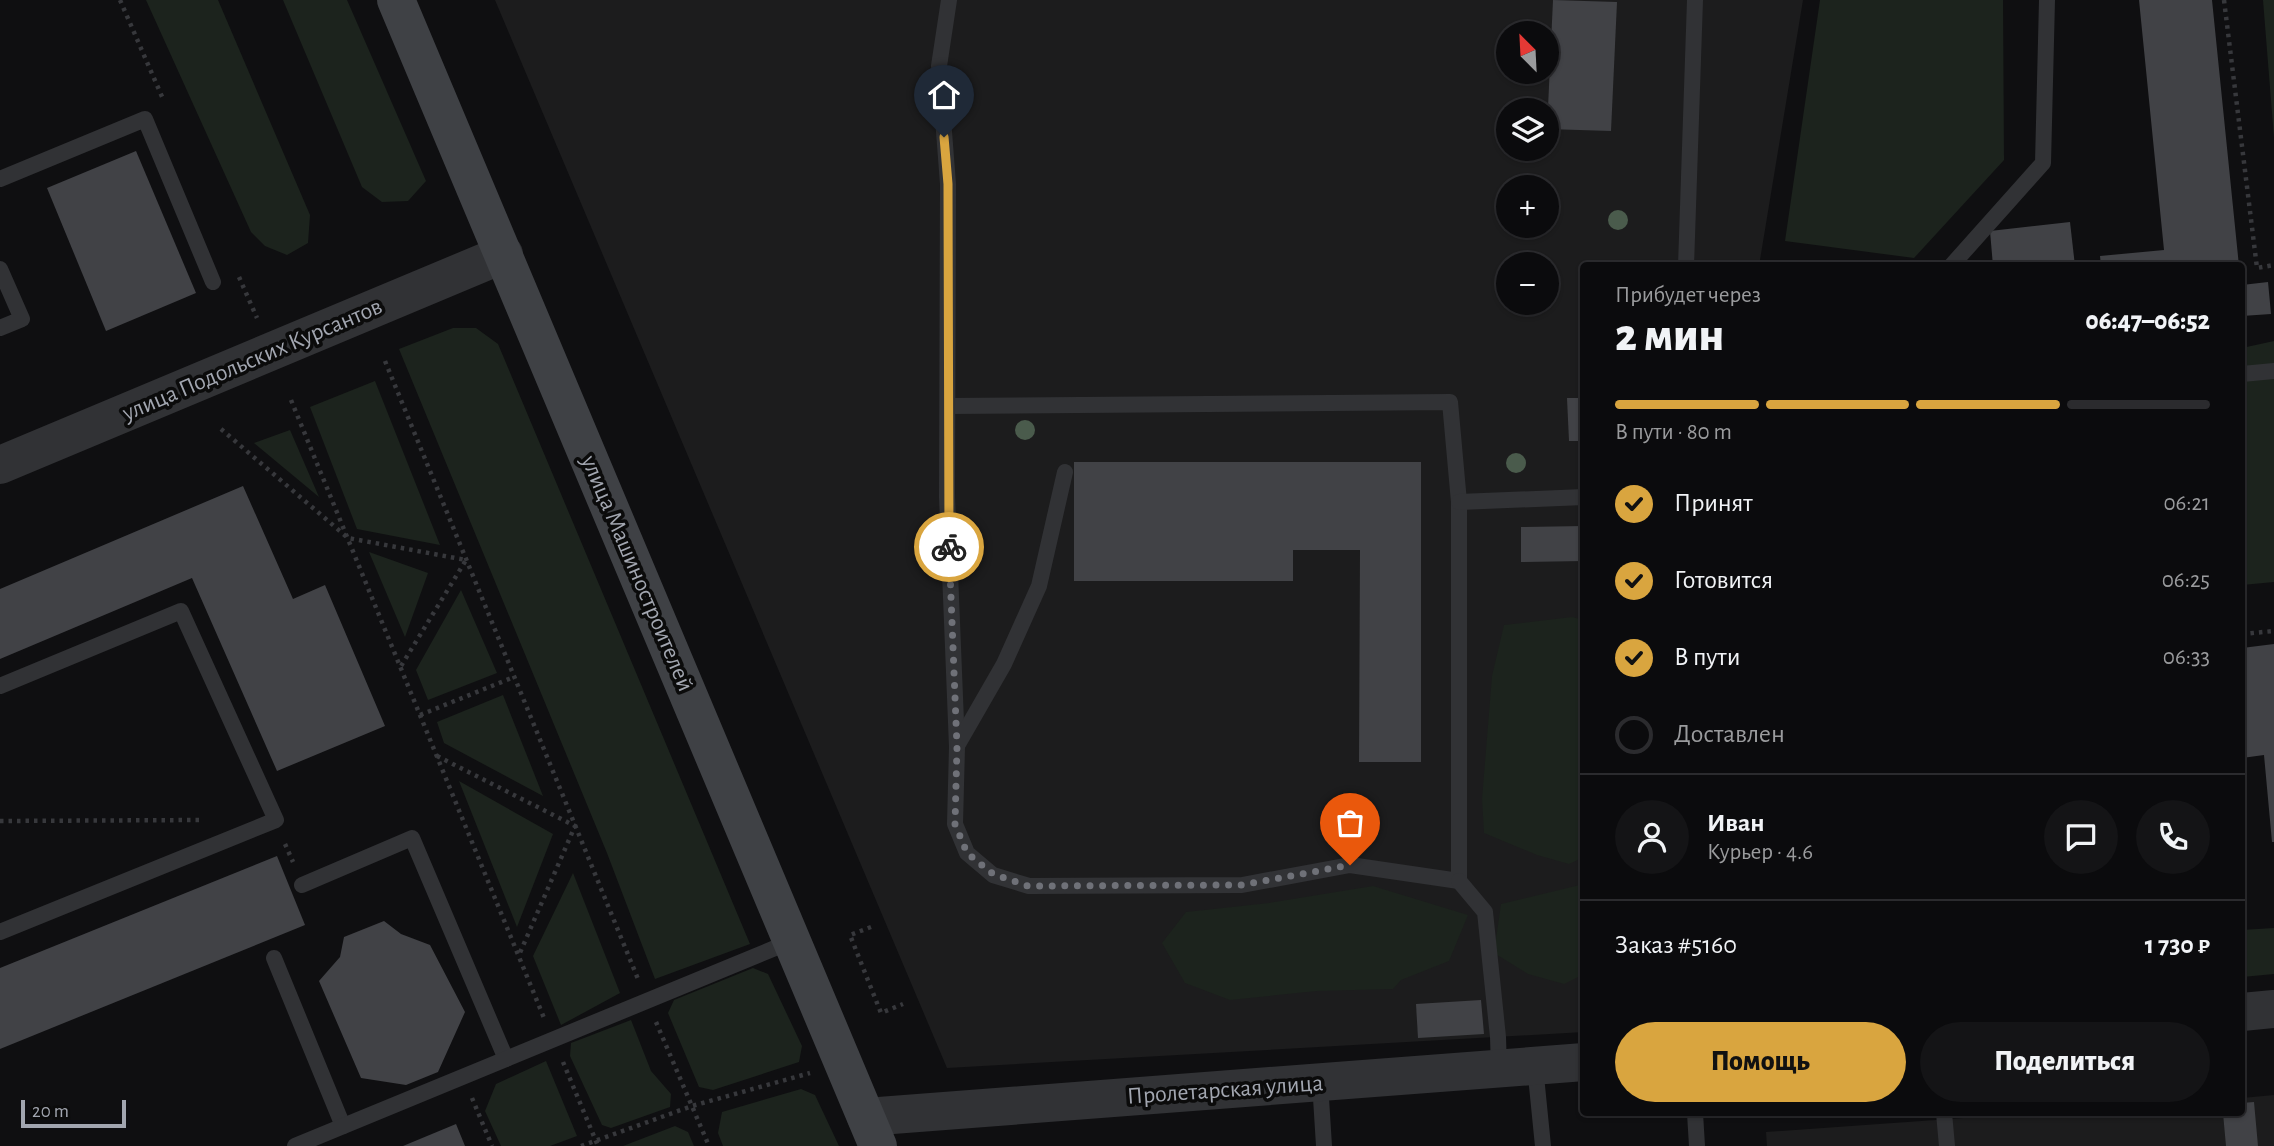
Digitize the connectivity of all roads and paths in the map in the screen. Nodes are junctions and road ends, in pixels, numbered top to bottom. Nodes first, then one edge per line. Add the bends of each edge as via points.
1 (396, 0) edge
2 (949, 0) edge
3 (1695, 0) edge
4 (2047, 0) edge
5 (2224, 0) edge
6 (0, 179) edge
7 (504, 254) junction
8 (1686, 262) edge
9 (1955, 262) edge
10 (2274, 265) edge
11 (0, 269) edge
12 (213, 282) dead end
13 (0, 328) edge
14 (385, 361) dead end
15 (2274, 371) edge
16 (2245, 374) edge
17 (291, 400) dead end
18 (949, 406) junction
19 (221, 429) dead end
20 (0, 464) edge
21 (1065, 472) dead end
22 (1580, 497) edge
23 (1459, 502) junction
24 (348, 538) junction
25 (466, 561) junction
26 (2274, 631) edge
27 (2245, 634) edge
28 (400, 667) junction
29 (514, 677) junction
30 (0, 686) edge
31 (420, 715) junction
32 (957, 747) junction
33 (437, 756) junction
34 (207, 820) dead end
35 (276, 820) junction
36 (0, 821) edge
37 (575, 827) junction
38 (1459, 881) junction
39 (302, 886) joint
40 (871, 927) dead end
41 (0, 932) edge
42 (793, 941) junction
43 (519, 956) junction
44 (274, 958) dead end
45 (647, 1001) junction
46 (903, 1004) dead end
47 (2274, 1009) edge
48 (2245, 1012) edge
49 (553, 1040) junction
50 (506, 1059) junction
51 (1580, 1062) edge
52 (1517, 1067) junction
53 (812, 1072) dead end
54 (463, 1077) junction
55 (1320, 1082) junction
56 (692, 1106) junction
57 (1695, 1116) edge
58 (1944, 1116) edge
59 (343, 1126) junction
60 (872, 1132) edge
61 (596, 1140) junction
62 (295, 1146) edge
63 (492, 1146) edge
64 (581, 1146) edge
65 (598, 1146) edge
66 (709, 1146) edge
67 (1324, 1146) edge
68 (1543, 1146) edge
69 (1698, 1146) edge
70 (1947, 1146) edge

1 - 7 main road, улица Машиностроителей
2 - 18 lane via 939,66 948,184
3 - 8 lane
4 - 9 lane via 2043,163
5 - 10 path via 2257,268
6 - 12 lane via 145,119
7 - 20 street, улица Подольских Курсантов
7 - 42 main road, улица Машиностроителей
11 - 13 lane via 22,319
14 - 25 path
15 - 16 lane
17 - 24 path
18 - 23 lane via 1450,402
18 - 32 lane via 947,497
19 - 24 path
21 - 32 lane via 1039,586
22 - 23 lane
23 - 38 lane
24 - 25 path
24 - 28 path
25 - 28 path
25 - 29 path
26 - 27 path
28 - 31 path
29 - 31 path
29 - 37 path
30 - 35 lane via 181,611
31 - 33 path
32 - 38 lane via 955,824 967,853 993,874 1028,886 1242,885 1350,865
33 - 37 path
33 - 43 path
34 - 36 path
35 - 39 path
35 - 41 lane
37 - 43 path
37 - 45 path
38 - 52 lane via 1485,912 1499,1037
39 - 50 lane via 412,838
40 - 46 path via 850,935 881,1013
42 - 45 lane
42 - 60 main road, улица Машиностроителей
43 - 49 path
44 - 59 lane
45 - 49 lane
45 - 56 path
47 - 48 street
49 - 50 lane
49 - 61 path
50 - 54 lane
51 - 52 street, Пролетарская улица
52 - 55 street, Пролетарская улица
52 - 68 lane
53 - 56 path
54 - 59 lane
54 - 63 path
55 - 60 street, Пролетарская улица
55 - 67 lane
56 - 61 path
56 - 66 path
57 - 69 lane
58 - 70 lane
59 - 62 lane
61 - 64 path
61 - 65 path

